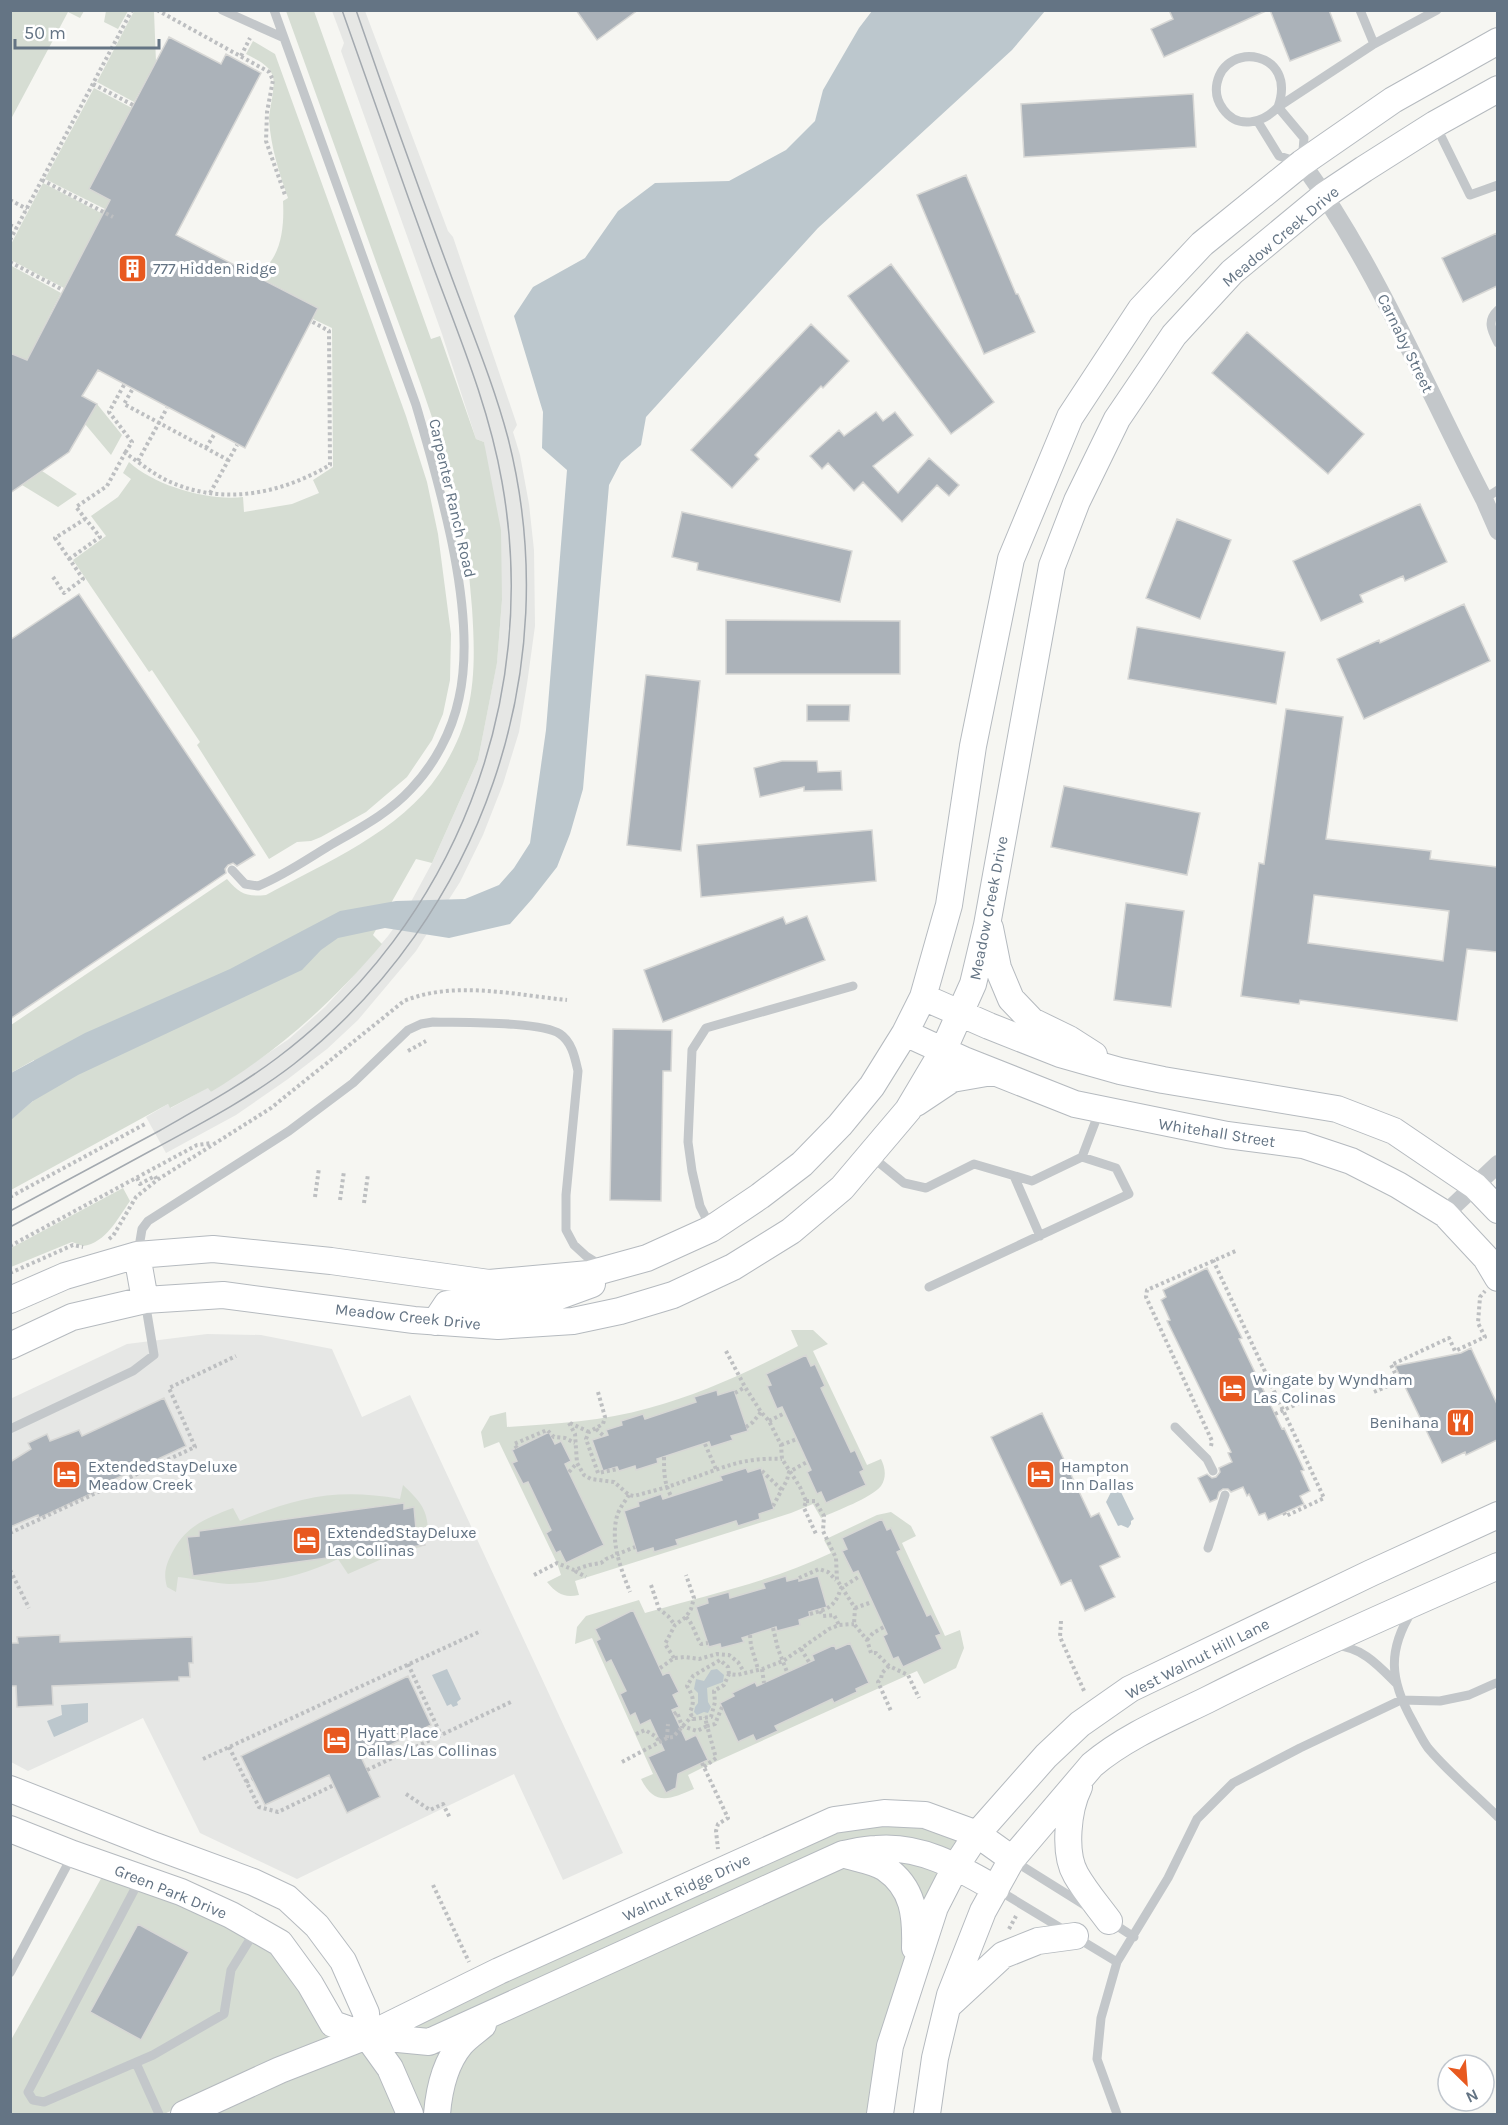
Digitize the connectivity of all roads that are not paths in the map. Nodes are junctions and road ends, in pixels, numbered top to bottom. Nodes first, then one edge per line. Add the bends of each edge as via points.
1 (222, 10) edge
2 (274, 10) edge
3 (1360, 10) edge
4 (1437, 10) edge
5 (284, 38) junction
6 (1497, 41) edge
7 (1374, 44) junction
8 (1497, 88) edge
9 (1278, 107) junction
10 (1258, 122) junction
11 (1435, 124) junction
12 (1302, 163) junction
13 (1497, 185) edge
14 (1326, 195) junction
15 (1497, 310) edge
16 (1497, 343) edge
17 (1491, 494) edge
18 (1497, 531) edge
19 (232, 870) dead end
20 (988, 916) junction
21 (853, 986) dead end
22 (923, 997) junction
23 (961, 1013) junction
24 (905, 1033) junction
25 (943, 1051) junction
26 (1120, 1071) junction
27 (992, 1072) junction
28 (908, 1110) junction
29 (1099, 1110) junction
30 (871, 1156) junction
31 (1082, 1157) junction
32 (1497, 1164) edge
33 (1014, 1176) junction
34 (1475, 1186) junction
35 (1497, 1210) edge
36 (1445, 1214) junction
37 (711, 1229) junction
38 (1040, 1236) junction
39 (137, 1255) junction
40 (646, 1258) junction
41 (606, 1269) junction
42 (1491, 1285) edge
43 (929, 1287) dead end
44 (10, 1300) edge
45 (145, 1300) junction
46 (435, 1322) junction
47 (10, 1346) edge
48 (1175, 1427) dead end
49 (10, 1429) edge
50 (1213, 1471) dead end
51 (1225, 1495) dead end
52 (1497, 1515) edge
53 (1208, 1548) dead end
54 (1497, 1566) edge
55 (1441, 1592) junction
56 (1305, 1653) junction
57 (1396, 1683) junction
58 (1496, 1683) dead end
59 (1401, 1700) junction
60 (1086, 1772) junction
61 (10, 1789) edge
62 (1497, 1817) edge
63 (10, 1829) edge
64 (976, 1834) junction
65 (73, 1854) junction
66 (843, 1854) junction
67 (1012, 1859) junction
68 (210, 1866) junction
69 (956, 1866) junction
70 (140, 1878) junction
71 (996, 1888) junction
72 (1109, 1921) junction
73 (256, 1929) junction
74 (1075, 1936) junction
75 (1134, 1937) junction
76 (1117, 1962) junction
77 (10, 1973) edge
78 (913, 1976) junction
79 (948, 2006) junction
80 (499, 2011) junction
81 (367, 2036) junction
82 (136, 2063) junction
83 (159, 2115) edge
84 (184, 2115) edge
85 (410, 2115) edge
86 (436, 2115) edge
87 (880, 2115) edge
88 (927, 2115) edge
89 (1117, 2115) edge

1 - 5 lane
2 - 5 lane, Carpenter Ranch Road
3 - 7 lane
4 - 7 lane
5 - 19 lane, Carpenter Ranch Road via 416,405 445,514 462,606 463,672 459,699 442,745 411,790 390,808 258,886 245,885
6 - 12 street via 1393,100
7 - 9 lane
8 - 11 street, Meadow Creek Drive
9 - 10 lane
9 - 10 lane via 1282,80 1275,68 1252,56 1227,65 1219,76 1218,103 1238,121
9 - 12 lane via 1304,138
10 - 12 lane via 1279,156
11 - 13 lane via 1470,195
11 - 14 street, Meadow Creek Drive
12 - 14 street, Carnaby Street
12 - 22 street via 1202,244 1141,309 1070,417 1011,560 973,746 949,905
14 - 17 street, Carnaby Street
14 - 20 street, Meadow Creek Drive via 1232,272 1174,335 1117,419 1077,501 1052,566
15 - 16 lane via 1490,320
17 - 18 street, Carnaby Street
20 - 23 street, Meadow Creek Drive via 973,984
20 - 26 street via 998,968 1011,999 1032,1021
21 - 37 lane via 706,1028 692,1050 688,1142 700,1206
22 - 23 street
22 - 24 street
23 - 25 street, Meadow Creek Drive
23 - 26 street via 1060,1054
24 - 25 street, Whitehall Street
24 - 37 street via 872,1086 802,1164
25 - 27 street, Whitehall Street
25 - 28 street, Meadow Creek Drive
26 - 34 street via 1337,1109 1394,1131
27 - 28 street via 952,1080
27 - 29 street, Whitehall Street
28 - 30 street, Meadow Creek Drive
29 - 31 lane
29 - 36 street, Whitehall Street via 1303,1145 1351,1161
30 - 33 lane via 904,1183 926,1188 974,1164
30 - 46 street, Meadow Creek Drive via 842,1188 791,1231 733,1267 672,1295 573,1322 498,1326
31 - 33 lane via 1032,1181
31 - 38 lane via 1116,1168 1129,1194
32 - 34 street
33 - 38 lane
34 - 35 street
34 - 36 street
36 - 42 street, Whitehall Street via 1486,1258
37 - 40 street
38 - 43 lane
39 - 41 street via 213,1249 331,1260 489,1283 568,1277
39 - 41 lane via 142,1229 148,1221 289,1131 353,1083 408,1030 421,1024 444,1022 532,1026 560,1034 574,1052 578,1071 566,1230 574,1245
39 - 44 street via 65,1276
39 - 45 street
40 - 41 street
40 - 46 street via 588,1286 540,1303 447,1304
45 - 46 street, Meadow Creek Drive via 223,1295
45 - 47 street, Meadow Creek Drive via 72,1317
45 - 49 lane via 154,1355 134,1371
48 - 50 lane via 1207,1459
51 - 53 lane
52 - 64 street, West Walnut Hill Lane via 1130,1689 1080,1724 1046,1756
54 - 55 street
55 - 56 street
55 - 57 lane via 1413,1611 1402,1627 1396,1645
56 - 57 lane via 1339,1645 1356,1650
56 - 60 street via 1144,1731 1103,1755
57 - 59 lane
58 - 59 lane via 1469,1695 1440,1701
59 - 62 lane via 1427,1747
59 - 75 lane via 1233,1783 1197,1819
60 - 67 street
60 - 72 street via 1069,1821 1069,1847 1074,1873
61 - 68 street, Green Park Drive
63 - 65 street, Green Park Drive
64 - 67 street, Walnut Ridge Drive
64 - 69 street, West Walnut Hill Lane
64 - 81 street, Walnut Ridge Drive via 925,1815 901,1812 834,1820 499,1971
65 - 68 street, Green Park Drive via 87,1842 114,1845 159,1862
65 - 70 street, Green Park Drive
65 - 77 lane
66 - 69 street, Walnut Ridge Drive via 897,1849 922,1853
66 - 78 street via 884,1867 904,1887 916,1919
66 - 80 street, Walnut Ridge Drive
67 - 71 street
67 - 72 lane
68 - 81 street, Green Park Drive via 287,1898 317,1926 343,1961 366,2013
69 - 71 street, Walnut Ridge Drive
69 - 78 street, West Walnut Hill Lane via 936,1907
70 - 73 street, Green Park Drive via 191,1897
70 - 82 lane via 28,2092 33,2100 44,2102
71 - 74 lane
71 - 79 street via 983,1911
72 - 75 lane
73 - 81 street, Green Park Drive via 280,1943 333,2024
73 - 82 lane via 231,1970 224,2014
74 - 76 lane
74 - 79 street via 1038,1941 1003,1955
75 - 76 lane
76 - 89 lane via 1101,2018 1097,2059
78 - 87 street, West Walnut Hill Lane via 890,2046
79 - 88 street
80 - 81 street, Walnut Ridge Drive via 429,2042
80 - 86 street via 462,2043 449,2064
81 - 84 street, Walnut Ridge Drive via 280,2070
81 - 85 street via 390,2068
82 - 83 lane

